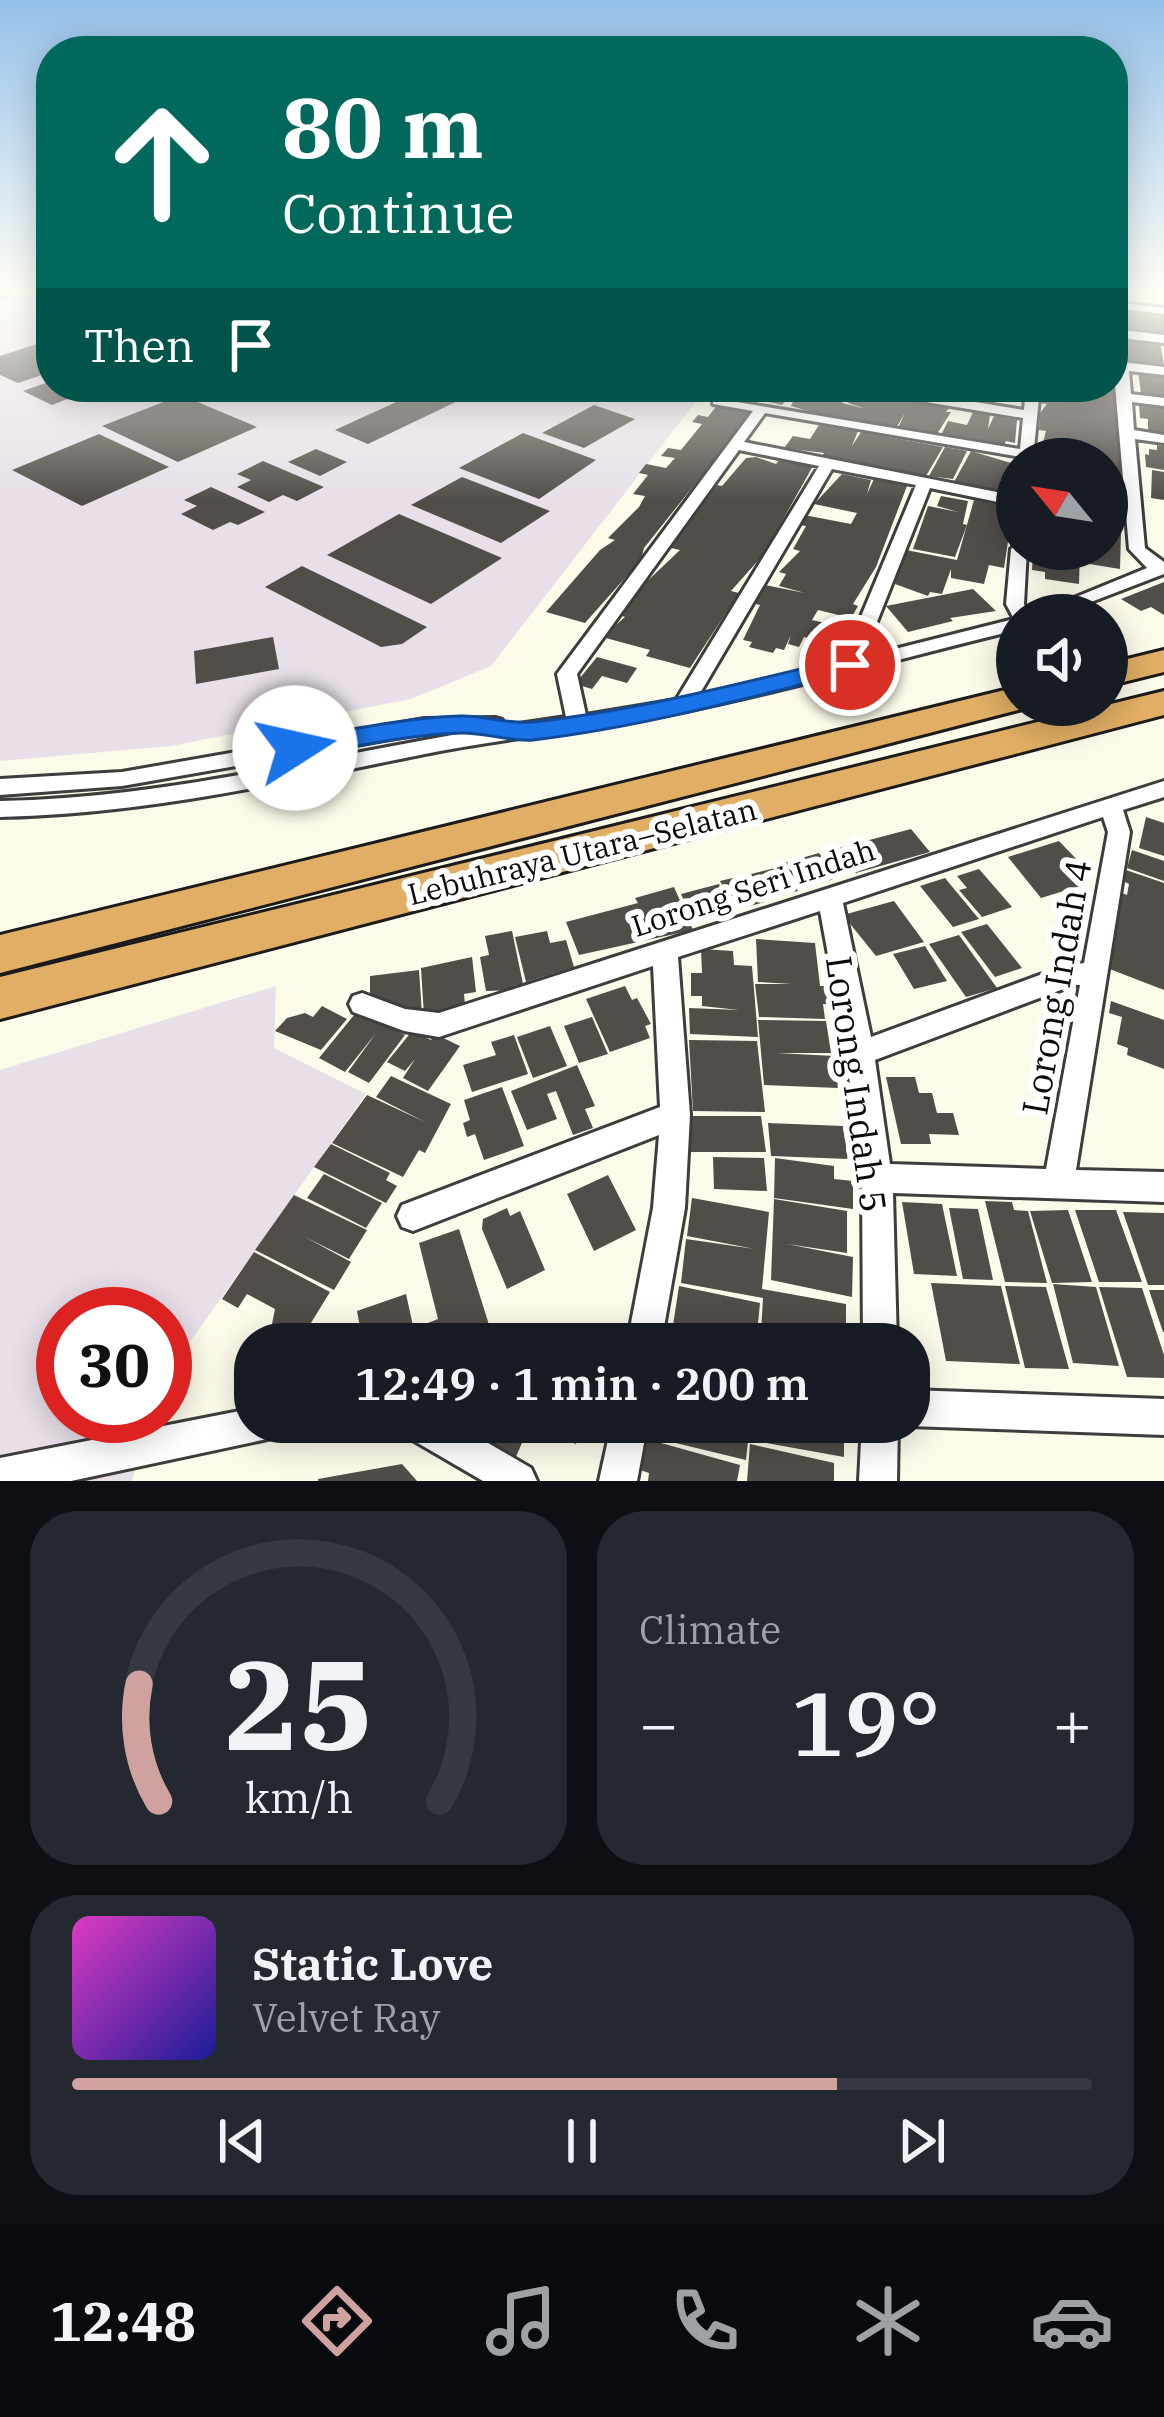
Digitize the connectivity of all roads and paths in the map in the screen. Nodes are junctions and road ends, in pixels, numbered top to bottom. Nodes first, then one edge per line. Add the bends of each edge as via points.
1 (1128, 367) edge
2 (1164, 371) edge
3 (1128, 398) edge
4 (728, 402) edge
5 (971, 402) edge
6 (1031, 402) edge
7 (1124, 402) edge
8 (1164, 402) edge
9 (762, 409) junction
10 (1030, 415) junction
11 (1126, 433) junction
12 (1028, 438) edge
13 (1164, 439) edge
14 (736, 446) junction
15 (996, 452) edge
16 (828, 463) junction
17 (925, 482) junction
18 (996, 496) edge
19 (1161, 568) edge
20 (1095, 594) edge
21 (996, 629) edge
22 (1164, 661) edge
23 (850, 665) junction
24 (1128, 670) edge
25 (1164, 703) edge
26 (996, 704) edge
27 (683, 705) junction
28 (578, 724) junction
29 (525, 732) junction
30 (0, 787) edge
31 (1164, 789) edge
32 (1110, 805) junction
33 (0, 809) edge
34 (829, 896) junction
35 (665, 951) junction
36 (0, 954) edge
37 (1095, 974) junction
38 (0, 998) edge
39 (362, 1004) dead end
40 (860, 1053) junction
41 (675, 1115) junction
42 (877, 1178) junction
43 (1059, 1182) junction
44 (1164, 1187) edge
45 (413, 1216) dead end
46 (648, 1323) edge
47 (880, 1323) edge
48 (930, 1409) edge
49 (1164, 1417) edge
50 (234, 1430) edge
51 (453, 1443) edge
52 (626, 1443) edge
53 (879, 1443) edge
54 (0, 1477) edge
55 (518, 1481) edge
56 (618, 1481) edge
57 (878, 1481) edge

1 - 2 street
3 - 8 street
4 - 9 street
5 - 10 street
6 - 10 street
7 - 11 street
9 - 14 street
9 - 15 street
10 - 12 street
11 - 13 street
11 - 19 street via 1137,549
14 - 16 street
14 - 28 street via 569,671
16 - 17 street
16 - 27 street
17 - 18 street
17 - 23 street
19 - 20 street
21 - 23 street
22 - 24 highway
23 - 27 street
25 - 38 highway, Lebuhraya Utara–Selatan
26 - 36 highway, Lebuhraya Utara–Selatan
27 - 28 street
28 - 29 street
29 - 30 street via 424,726 122,778
29 - 33 street via 181,794
31 - 32 street, Lorong Seri Indah
32 - 34 street, Lorong Seri Indah
32 - 37 street, Lorong Indah 4 via 1119,832
34 - 35 street, Lorong Seri Indah
34 - 40 street, Lorong Indah 5
35 - 39 street, Lorong Seri Indah via 440,1025
35 - 41 street
37 - 40 street via 1073,974
37 - 43 street, Lorong Indah 4
40 - 42 street, Lorong Indah 5
41 - 45 street
41 - 46 street via 669,1208
42 - 43 street
42 - 47 street, Lorong Indah 5
43 - 44 street
48 - 49 street
50 - 54 street
51 - 55 street
52 - 56 street
53 - 57 street

